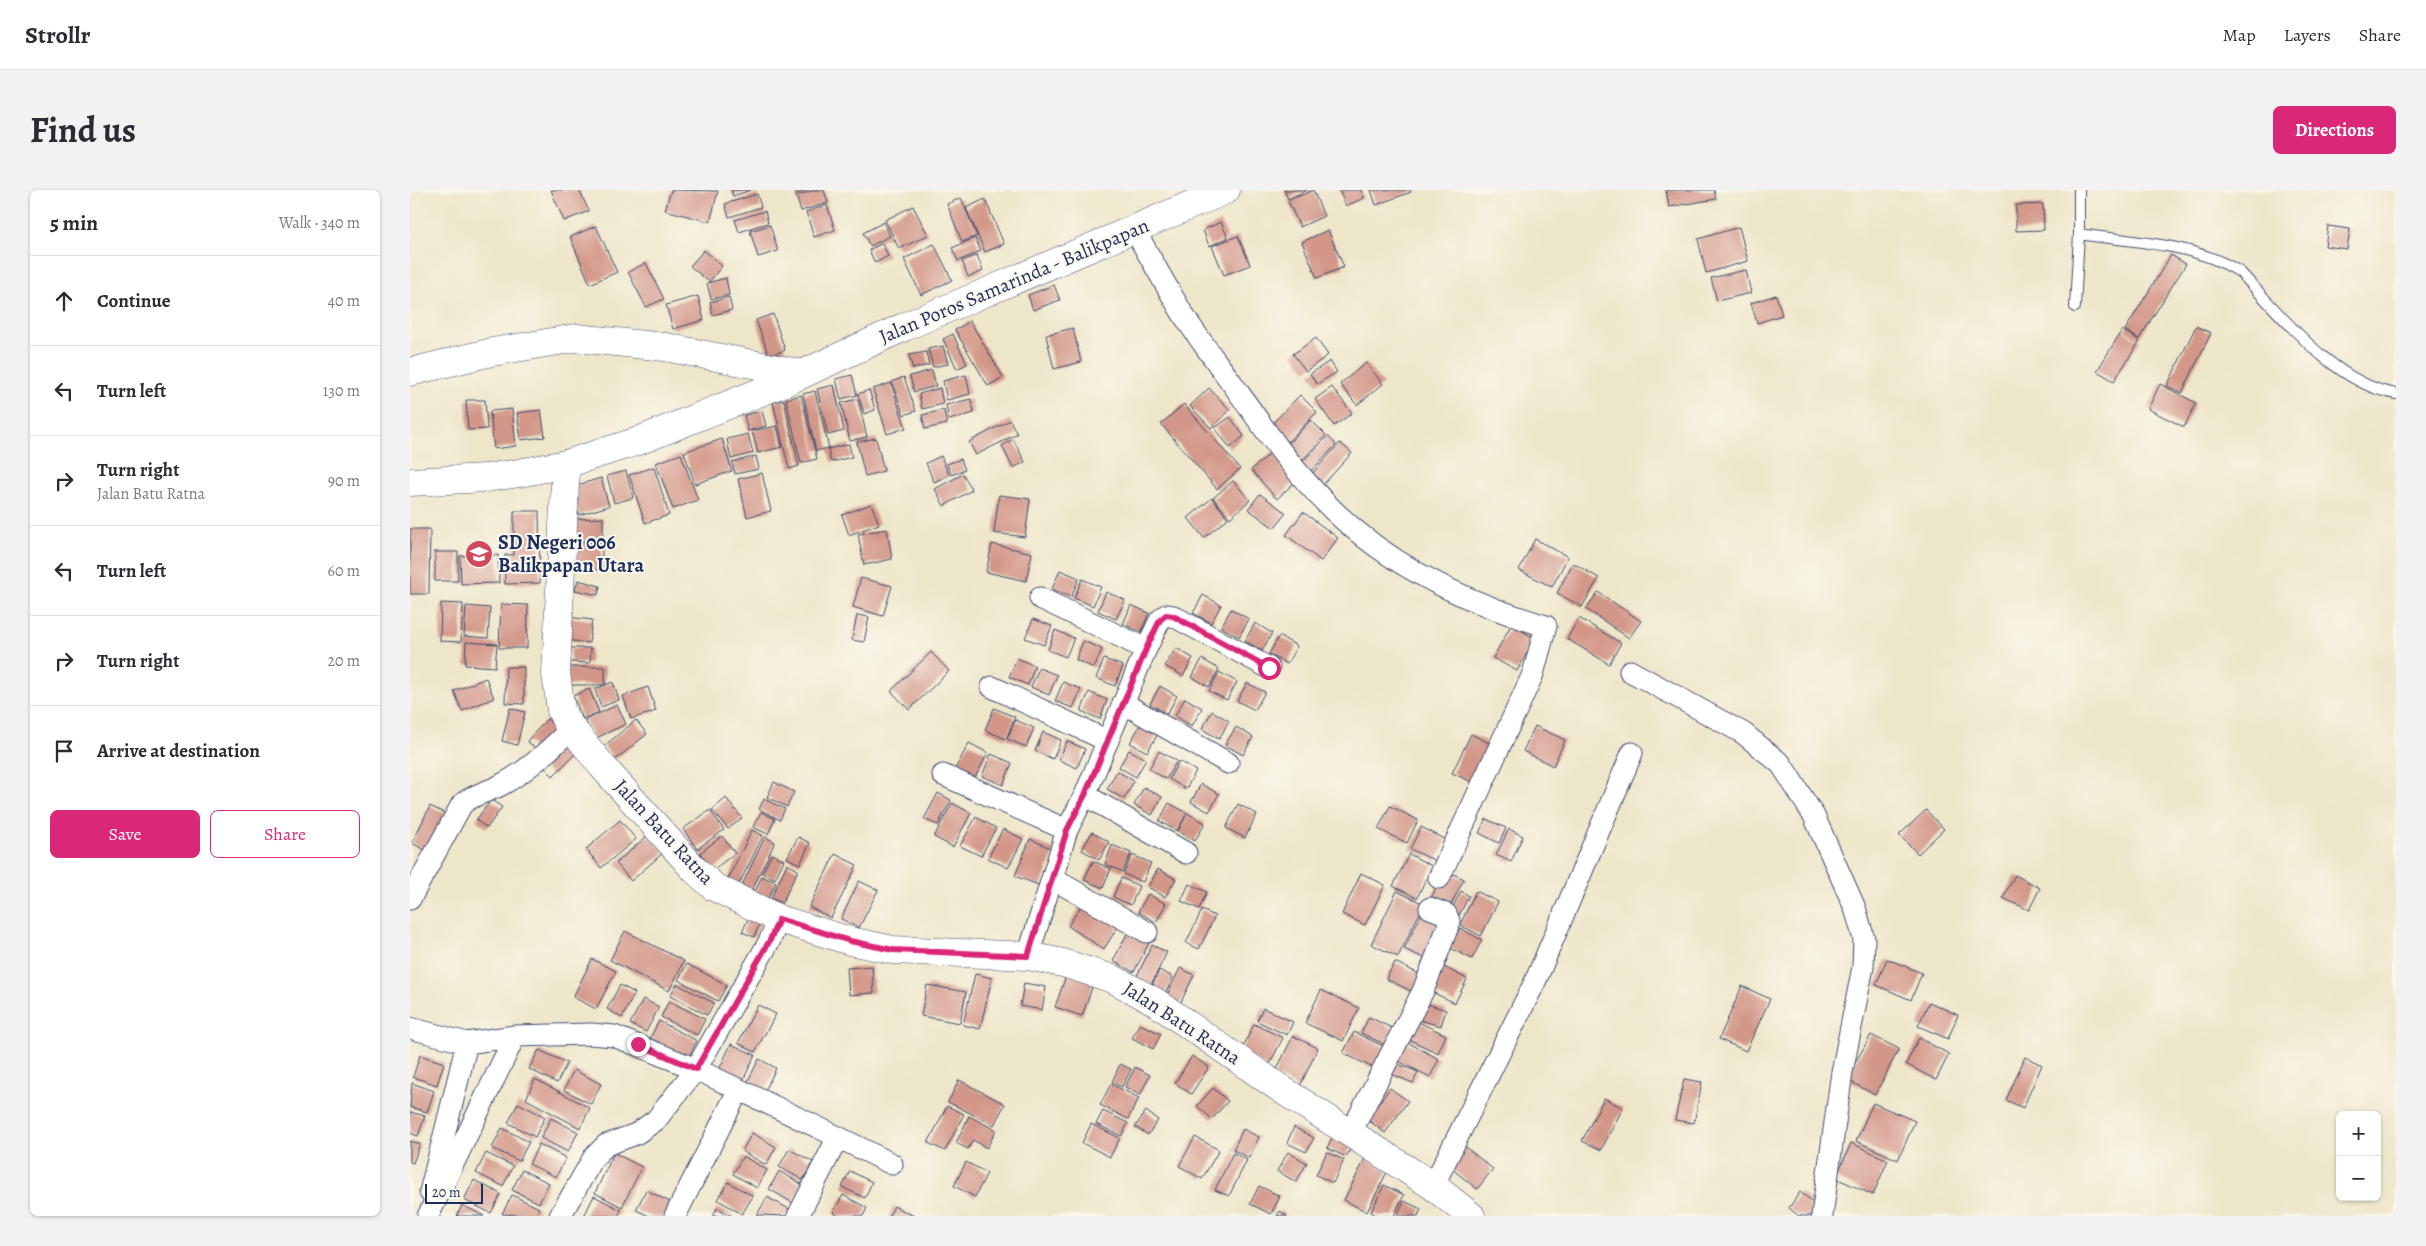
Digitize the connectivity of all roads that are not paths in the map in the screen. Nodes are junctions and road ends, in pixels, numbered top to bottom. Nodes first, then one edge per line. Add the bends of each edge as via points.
1 (1226, 190) edge
2 (2079, 190) edge
3 (1134, 229) junction
4 (2079, 234) junction
5 (2075, 307) dead end
6 (410, 372) edge
7 (803, 374) junction
8 (2396, 394) edge
9 (566, 464) junction
10 (410, 482) edge
11 (1040, 598) dead end
12 (1146, 649) junction
13 (1269, 668) dead end
14 (1630, 671) dead end
15 (992, 687) dead end
16 (1123, 703) junction
17 (572, 728) junction
18 (1108, 741) junction
19 (1632, 754) dead end
20 (1228, 763) dead end
21 (943, 775) dead end
22 (1085, 795) junction
23 (1067, 830) junction
24 (1186, 853) dead end
25 (1053, 878) junction
26 (1440, 878) dead end
27 (410, 898) edge
28 (1430, 908) dead end
29 (779, 919) junction
30 (1147, 932) dead end
31 (1028, 956) junction
32 (410, 1028) edge
33 (515, 1036) junction
34 (467, 1043) junction
35 (696, 1069) junction
36 (738, 1091) junction
37 (1350, 1134) junction
38 (838, 1138) junction
39 (892, 1164) dead end
40 (1432, 1186) junction
41 (424, 1216) edge
42 (428, 1216) edge
43 (560, 1216) edge
44 (675, 1216) edge
45 (798, 1216) edge
46 (1471, 1216) edge
47 (1822, 1216) edge

1 - 3 main road, Jalan Poros Samarinda - Balikpapan
2 - 4 lane
3 - 7 main road, Jalan Poros Samarinda - Balikpapan via 904,327
3 - 26 street via 1182,313 1269,438 1336,513 1393,557 1460,595 1505,614 1546,626 1533,674
4 - 5 lane
4 - 8 lane via 2209,256 2233,268 2340,370 2383,392
6 - 7 main road via 492,352 576,338 665,347
7 - 9 main road, Jalan Poros Samarinda - Balikpapan via 638,441
9 - 10 main road, Jalan Poros Samarinda - Balikpapan via 486,478
9 - 17 main road, Jalan Batu Ratna via 556,674 561,710
11 - 12 street
12 - 13 street via 1160,620 1166,615 1173,616
12 - 16 street
14 - 47 street via 1743,733 1781,764 1814,816 1855,908 1864,939 1863,967 1842,1072
15 - 18 street
16 - 18 street
16 - 20 street
17 - 27 street via 528,767 462,804
17 - 29 main road, Jalan Batu Ratna via 708,882 736,900
18 - 22 street
19 - 40 street via 1536,982
21 - 23 street
22 - 23 street
22 - 24 street
23 - 25 street
25 - 30 street
25 - 31 street
28 - 37 street via 1446,914 1448,929 1423,991
29 - 31 main road, Jalan Batu Ratna via 850,941 893,950
29 - 35 street
31 - 37 main road, Jalan Batu Ratna via 1101,974 1128,986
32 - 34 street
33 - 34 street
33 - 35 street via 614,1036
33 - 42 street
34 - 41 street
35 - 36 street
35 - 43 street via 656,1120 636,1134 606,1145 594,1157
36 - 38 street
36 - 44 street
37 - 40 main road, Jalan Batu Ratna
38 - 39 street
38 - 45 street
40 - 46 main road, Jalan Batu Ratna

